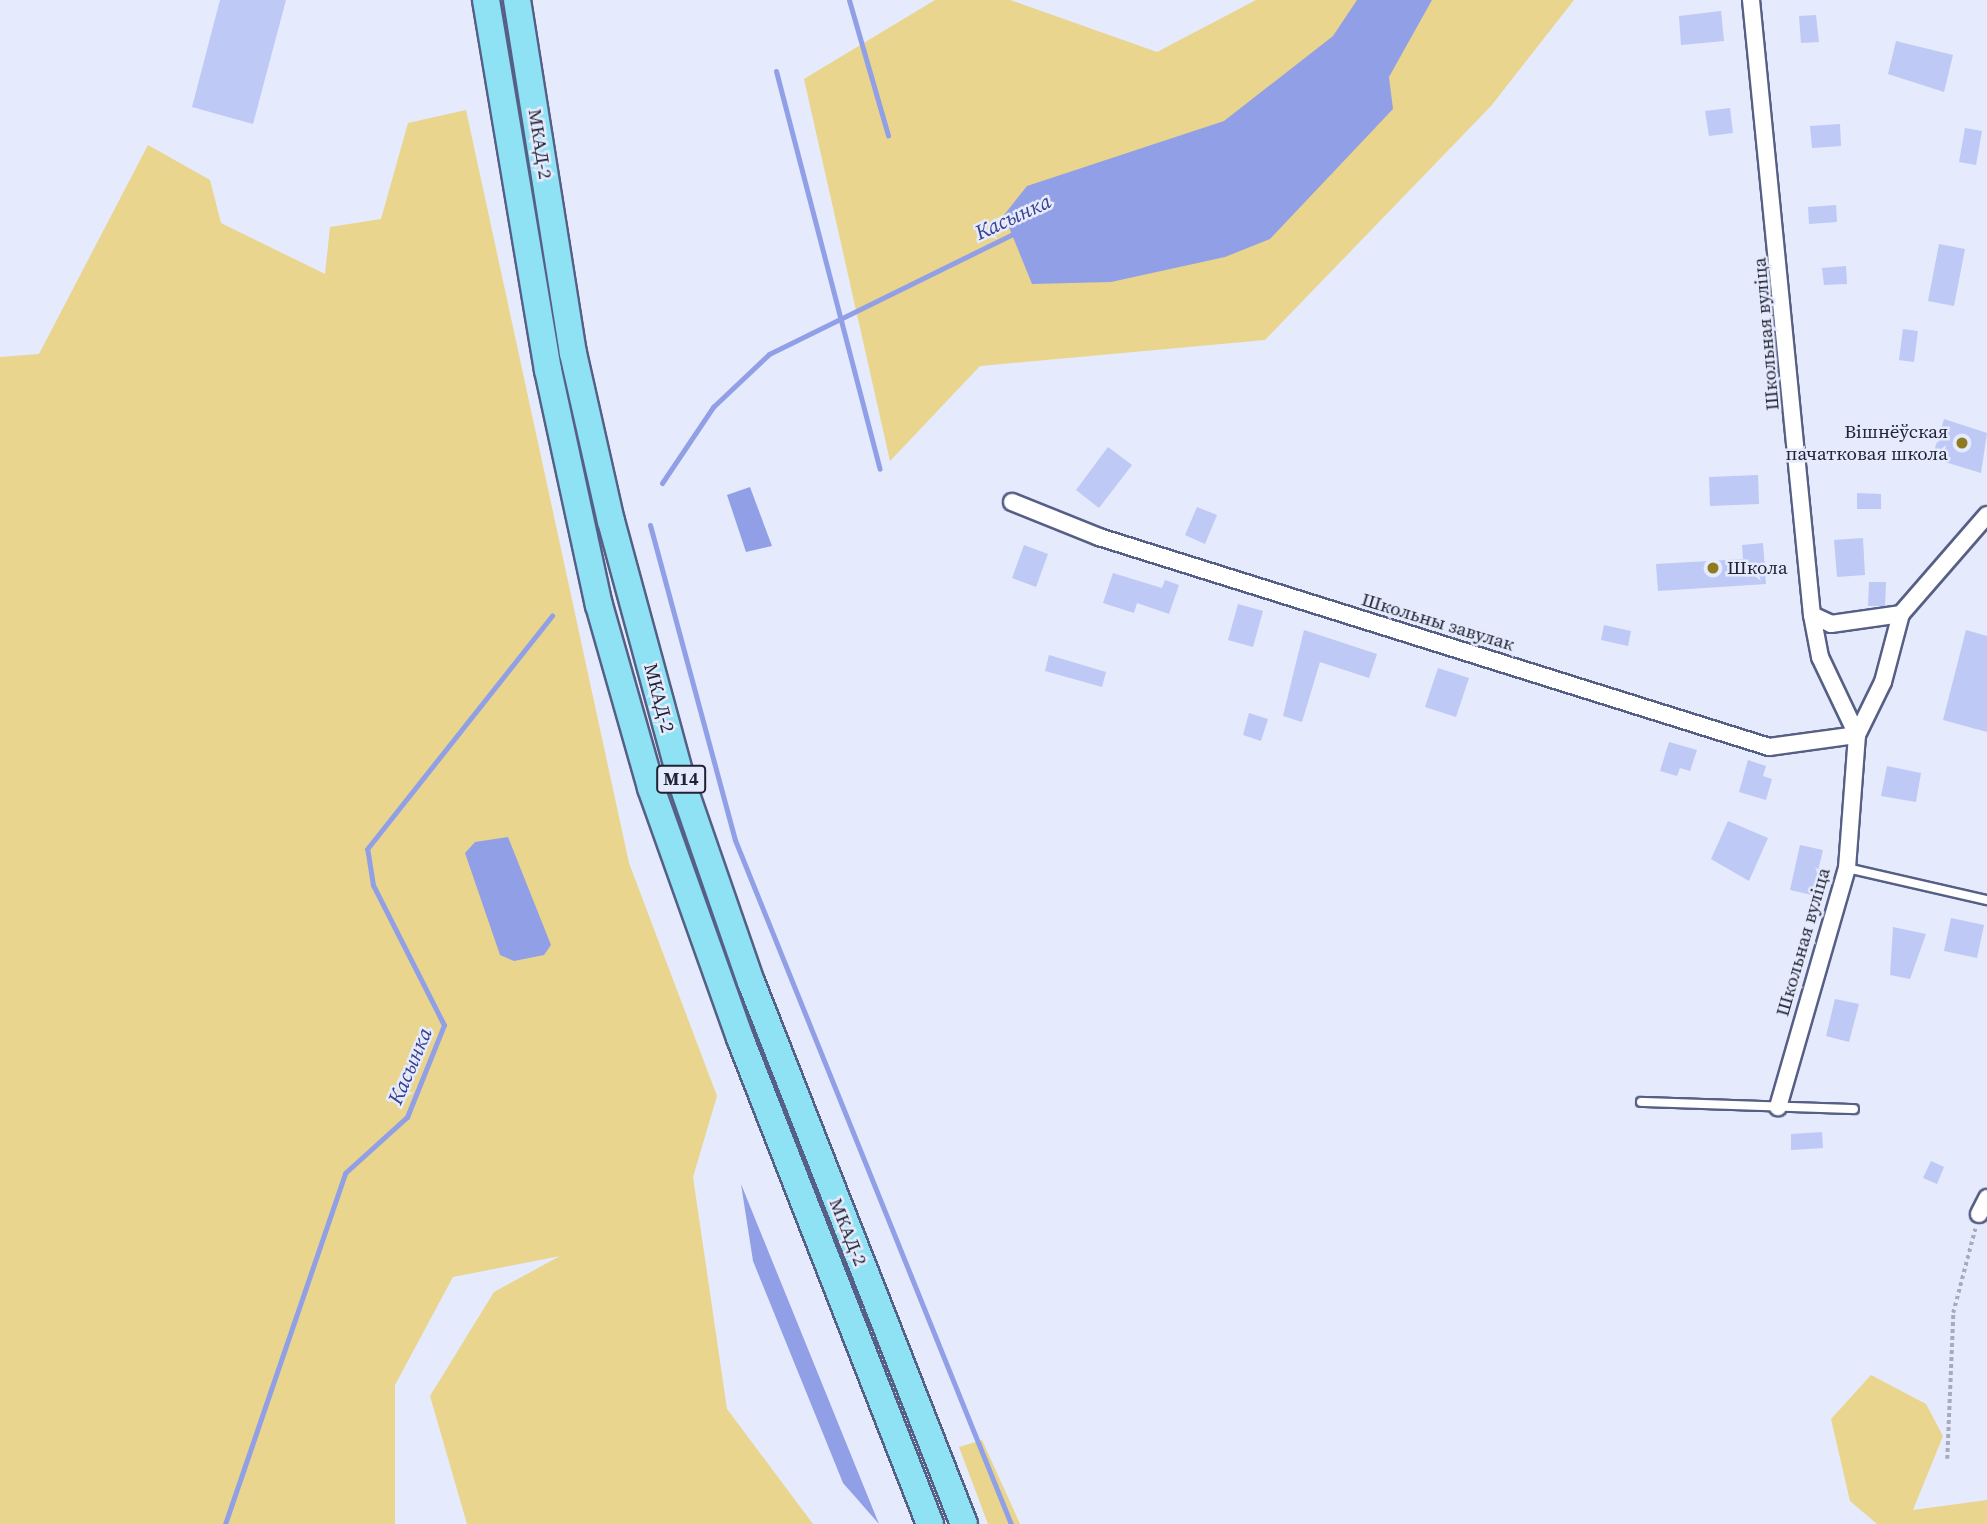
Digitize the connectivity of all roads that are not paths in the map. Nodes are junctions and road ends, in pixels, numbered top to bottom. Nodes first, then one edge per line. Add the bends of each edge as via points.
1 (486, 0) edge
2 (517, 0) edge
3 (1751, 0) edge
4 (1012, 502) dead end
5 (1987, 515) edge
6 (1901, 614) junction
7 (1812, 615) junction
8 (1857, 735) junction
9 (1847, 868) junction
10 (1987, 900) edge
11 (1641, 1102) dead end
12 (1777, 1107) junction
13 (1854, 1109) dead end
14 (1987, 1198) edge
15 (1979, 1214) road end
16 (930, 1524) edge
17 (964, 1524) edge

1 - 16 highway, М14 via 548,370 599,605 648,775 740,1038
2 - 17 highway, МКАД-2 / М14 via 573,353 611,520 682,783 751,982
3 - 7 street, Школьная вуліца
4 - 8 street, Школьны завулак via 1099,537 1769,747
5 - 6 street
6 - 7 street via 1831,624
6 - 8 street via 1883,682
7 - 8 street, Школьная вуліца via 1820,657
8 - 9 street, Школьная вуліца
9 - 10 lane
9 - 12 street, Школьная вуліца
11 - 12 lane
12 - 13 lane
14 - 15 street

